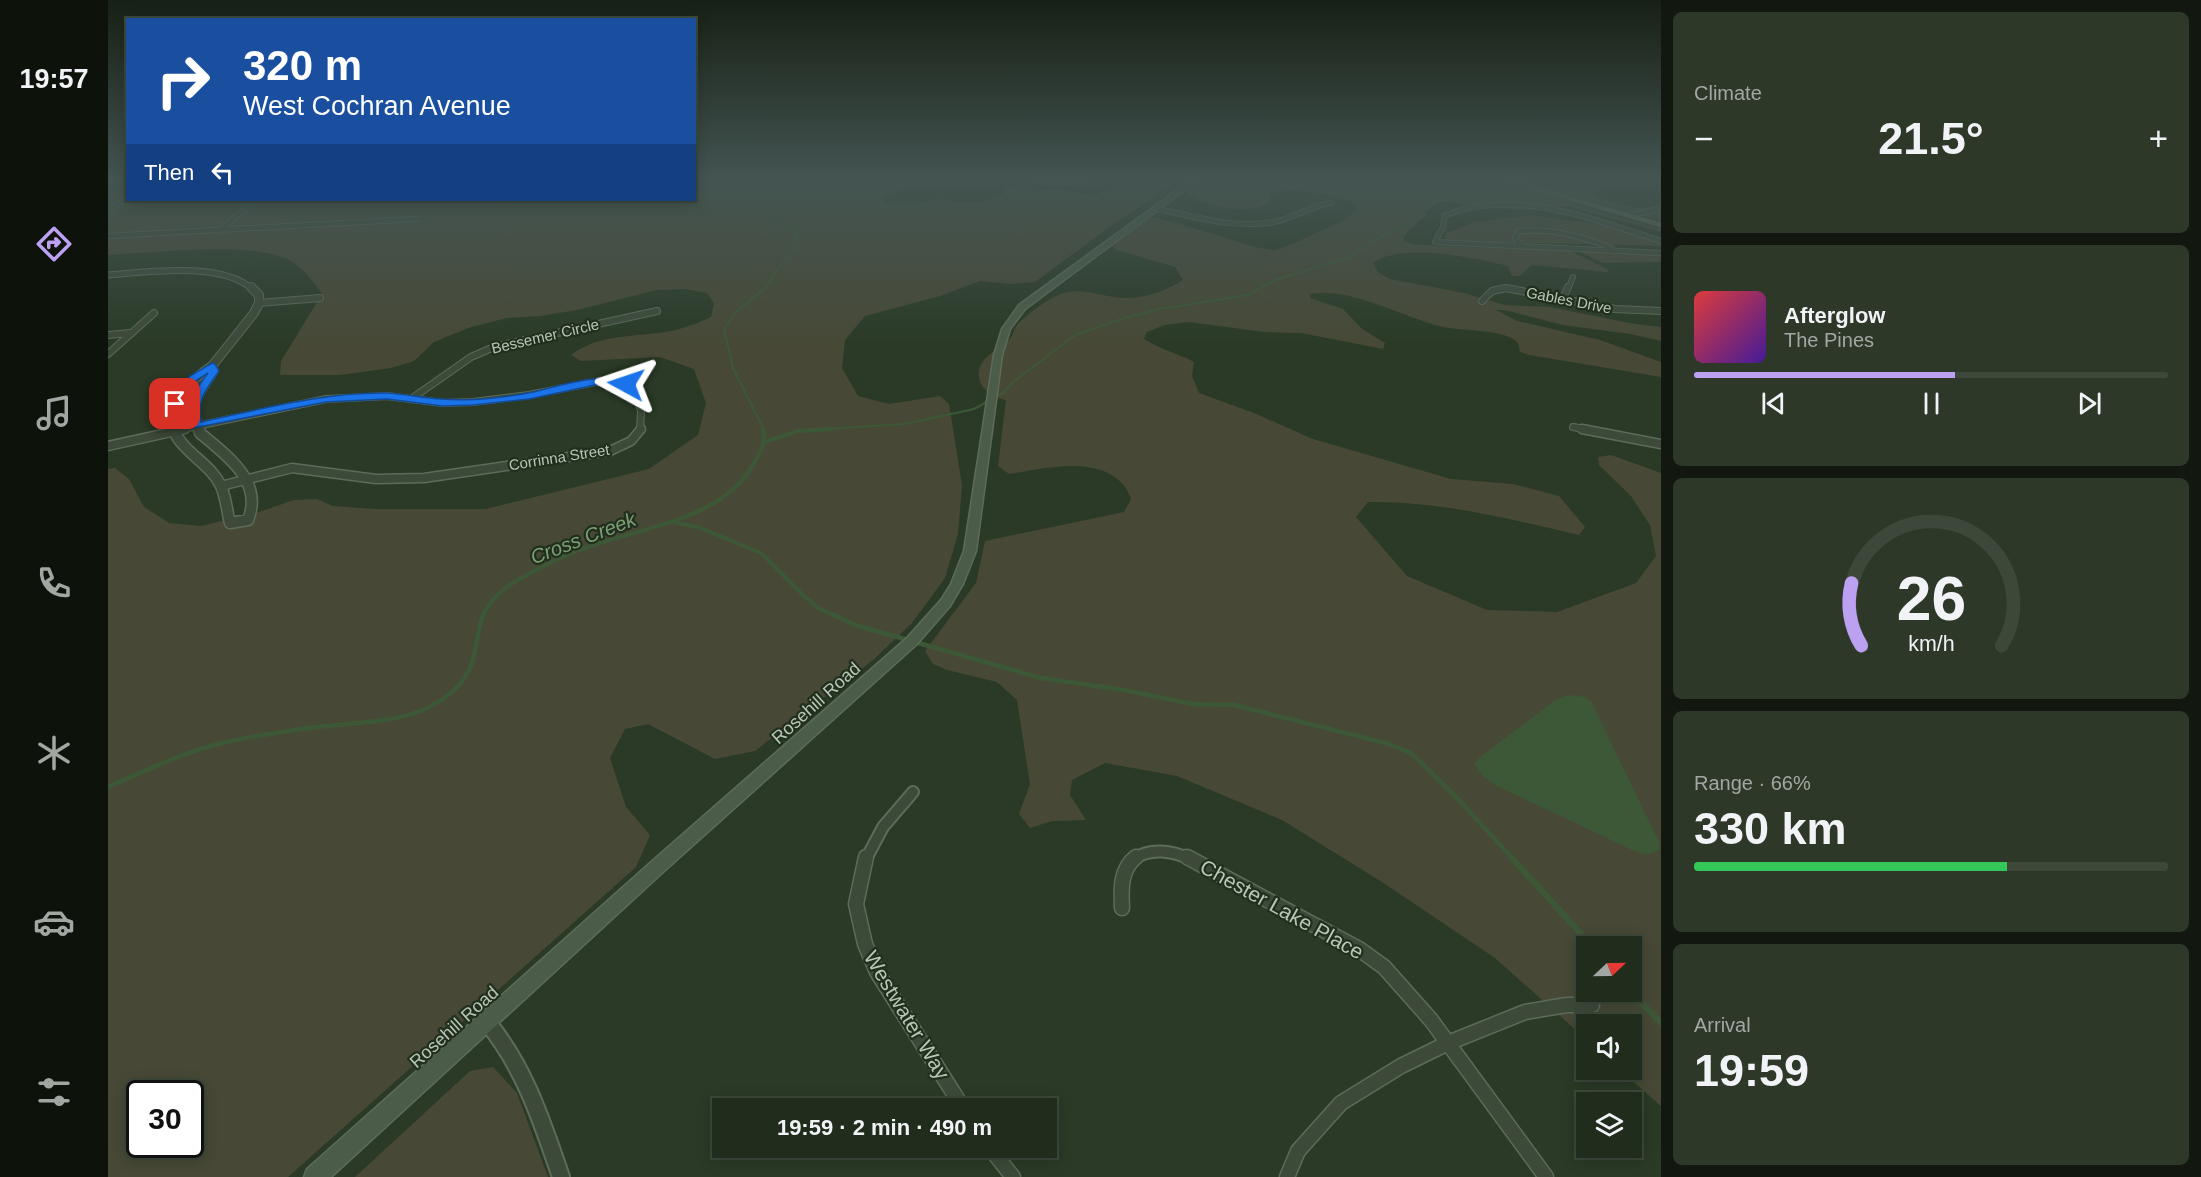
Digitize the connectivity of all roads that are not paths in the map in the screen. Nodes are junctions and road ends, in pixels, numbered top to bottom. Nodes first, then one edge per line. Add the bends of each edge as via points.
1 (132, 235) edge
2 (1122, 235) edge
3 (1439, 235) edge
4 (1517, 235) edge
5 (1575, 235) edge
6 (1639, 235) edge
7 (108, 236) edge
8 (1661, 241) edge
9 (1522, 247) junction
10 (1619, 251) junction
11 (1661, 253) edge
12 (108, 276) edge
13 (1573, 277) dead end
14 (320, 298) dead end
15 (1563, 299) junction
16 (1482, 301) dead end
17 (259, 303) junction
18 (657, 311) dead end
19 (1661, 311) edge
20 (154, 313) dead end
21 (131, 333) junction
22 (108, 335) edge
23 (108, 354) edge
24 (212, 366) junction
25 (411, 399) junction
26 (197, 426) junction
27 (1573, 427) dead end
28 (174, 431) junction
29 (1661, 444) edge
30 (108, 446) edge
31 (247, 478) junction
32 (221, 486) junction
33 (913, 792) dead end
34 (1122, 908) dead end
35 (1592, 1005) dead end
36 (487, 1022) junction
37 (1448, 1043) junction
38 (957, 1098) edge
39 (998, 1158) edge
40 (315, 1177) edge
41 (561, 1177) edge
42 (1013, 1177) edge
43 (1287, 1177) edge
44 (1546, 1177) edge

1 - 7 street
2 - 36 main road, Rosehill Road via 1022,307 1005,328 970,551 957,584 931,622
3 - 9 street via 1435,242
4 - 9 street
5 - 10 street
6 - 8 street
9 - 10 street
10 - 11 street
12 - 17 street via 166,272 220,275 252,287 259,295
13 - 15 street
14 - 17 street
15 - 16 street, Gables Drive via 1506,288 1492,291
15 - 19 street, Gables Drive via 1615,309
17 - 24 street
18 - 25 street, Bessemer Circle via 494,347 471,357
20 - 21 street
21 - 22 street
21 - 23 street
24 - 26 street via 214,371 196,397
24 - 28 street via 194,378 175,404 171,415
25 - 26 street, Corrinna Street via 326,399
25 - 31 street, Corrinna Street via 443,403 492,401 611,381 635,390 643,425 632,441 610,451 438,477 376,479 299,468
26 - 28 street, Corrinna Street
26 - 31 street
27 - 29 street
28 - 30 street, Corrinna Street
28 - 32 street via 178,441
31 - 32 street, Corrinna Street
31 - 32 street via 253,508 249,520 230,523
33 - 38 street, Westwater Way via 884,827 866,858 856,904 865,944 877,972
34 - 37 street, Chester Lake Place via 1122,879 1130,863 1141,854 1168,850 1186,857 1359,949 1407,991
35 - 37 street via 1525,1012
36 - 40 main road, Rosehill Road
36 - 41 street via 534,1100
37 - 43 street via 1341,1103 1298,1151
37 - 44 street, Chester Lake Place
39 - 42 street

